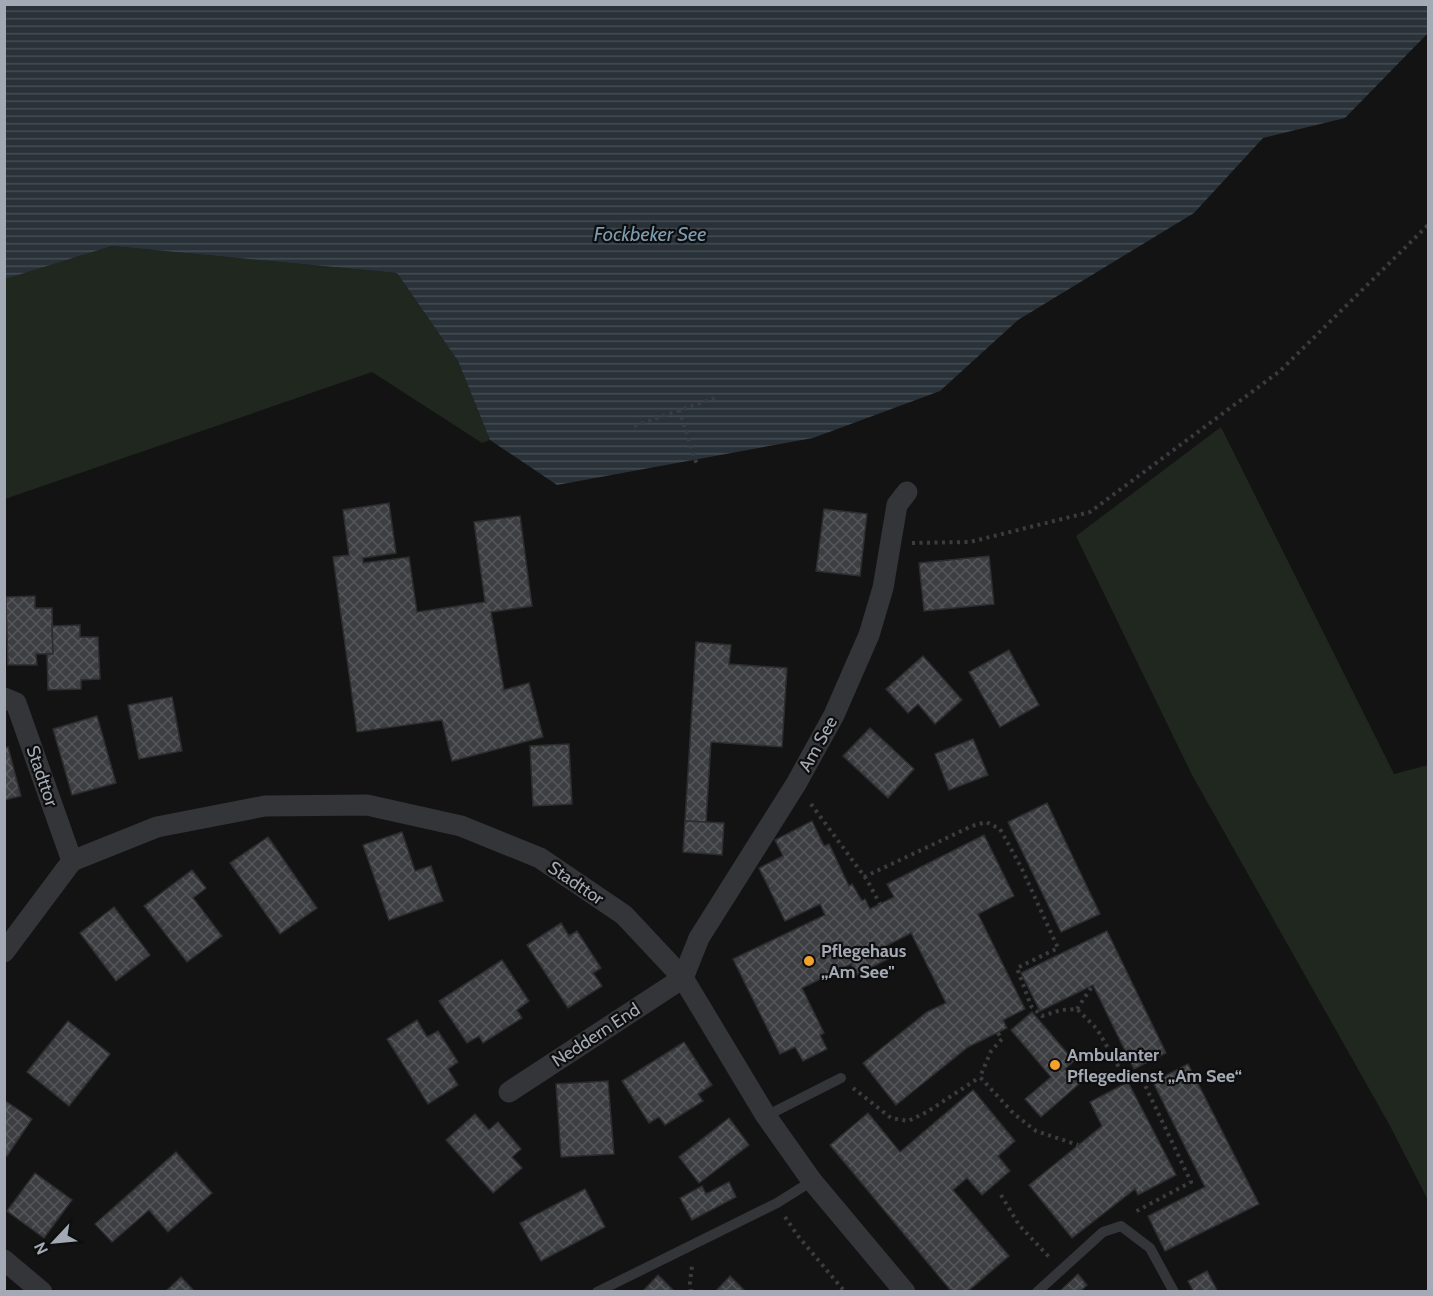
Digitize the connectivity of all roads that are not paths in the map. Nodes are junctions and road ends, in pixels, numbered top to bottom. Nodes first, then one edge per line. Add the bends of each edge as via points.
1 (907, 492) dead end
2 (4, 698) edge
3 (72, 861) junction
4 (4, 952) edge
5 (683, 978) junction
6 (841, 1078) road end
7 (509, 1092) dead end
8 (766, 1116) junction
9 (812, 1181) junction
10 (4, 1260) edge
11 (42, 1292) edge
12 (597, 1292) edge
13 (905, 1292) edge
14 (1037, 1292) edge
15 (1174, 1292) edge

1 - 5 street, Am See via 897,505 883,588 869,635 834,715 796,784 699,938
2 - 3 street, Stadttor via 16,703
3 - 4 street
3 - 5 street, Stadttor via 157,826 265,806 367,805 461,826 540,858 624,915
5 - 7 street, Neddern End
5 - 8 street, Stadttor
6 - 8 lane
8 - 9 street, Stadttor
9 - 12 lane via 777,1203
9 - 13 street, Stadttor
10 - 11 street
14 - 15 lane via 1103,1232 1121,1226 1150,1248

